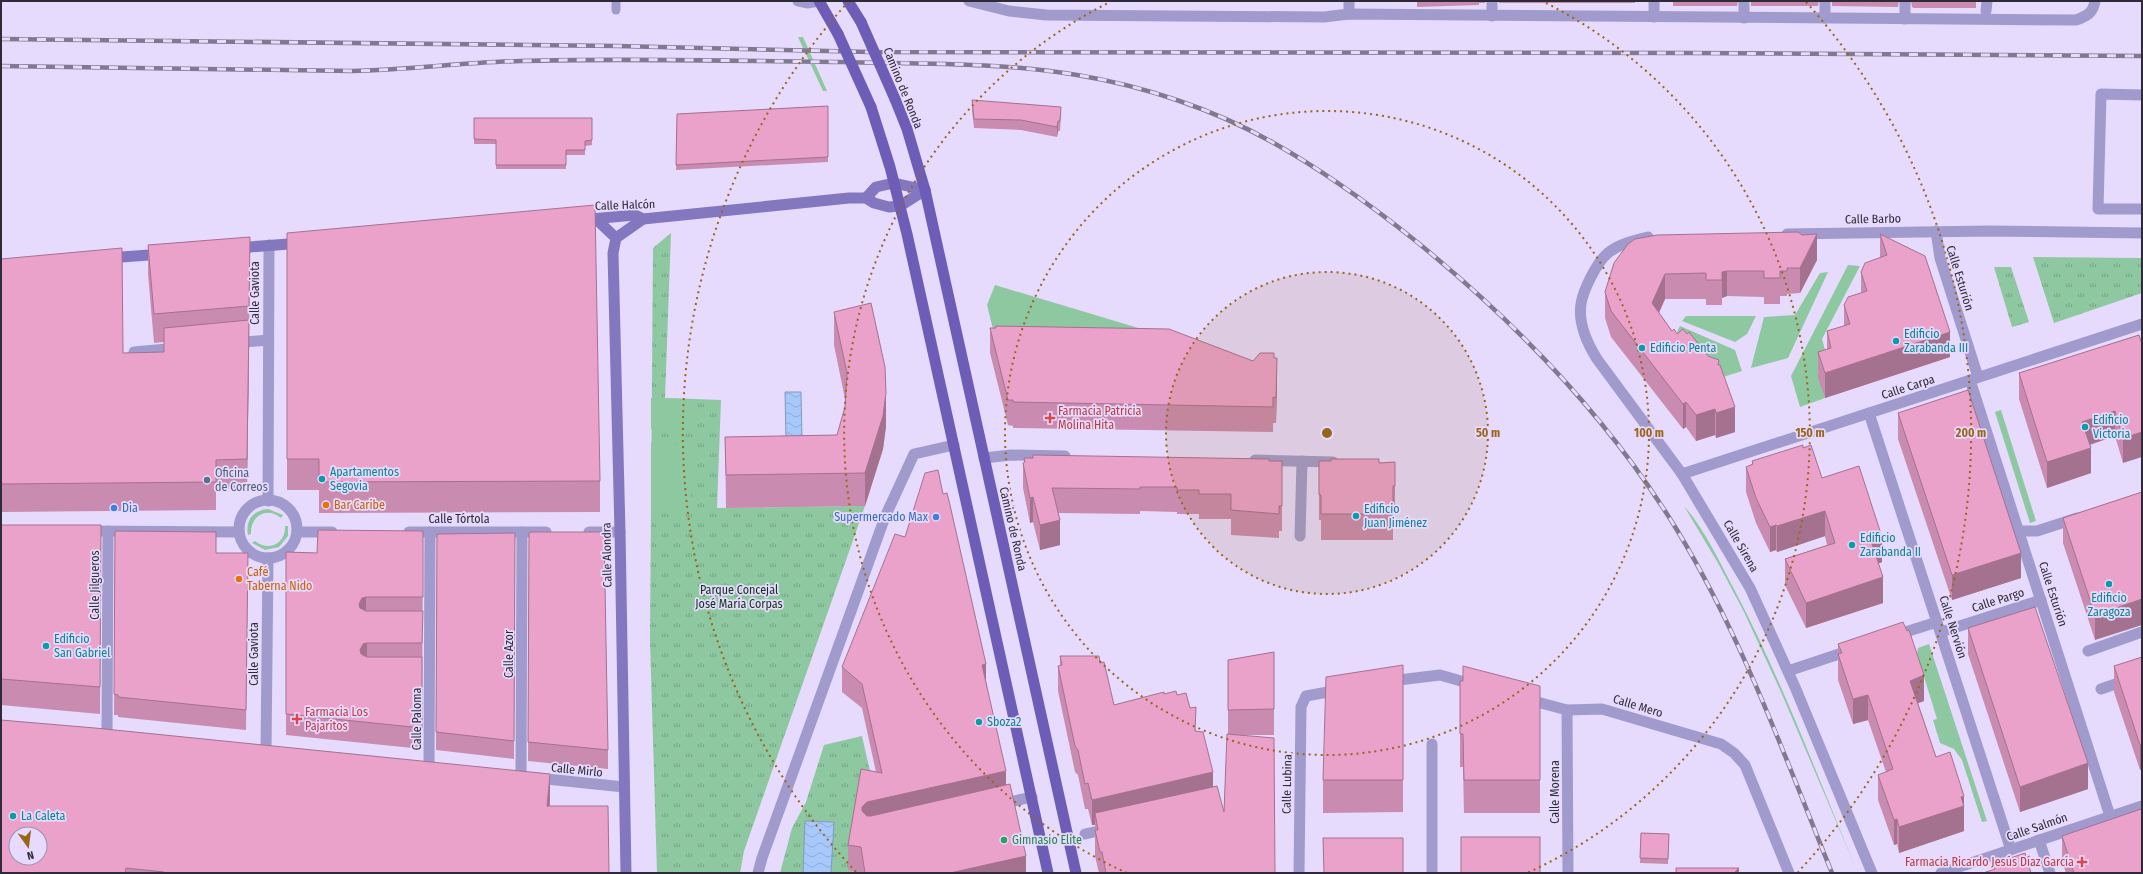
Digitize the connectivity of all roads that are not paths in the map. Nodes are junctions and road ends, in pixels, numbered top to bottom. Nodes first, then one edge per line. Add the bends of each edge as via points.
1 (798, 1) edge
2 (819, 1) edge
3 (848, 1) edge
4 (969, 1) edge
5 (1349, 1) edge
6 (1492, 1) edge
7 (1654, 1) edge
8 (1744, 1) edge
9 (1825, 1) edge
10 (1905, 1) edge
11 (2095, 1) edge
12 (1349, 14) junction
13 (1492, 16) junction
14 (1654, 17) junction
15 (1744, 18) junction
16 (1825, 18) junction
17 (1905, 19) junction
18 (2142, 95) edge
19 (894, 183) junction
20 (925, 190) junction
21 (866, 198) junction
22 (900, 206) junction
23 (2142, 209) edge
24 (596, 219) junction
25 (643, 219) junction
26 (572, 221) edge
27 (1936, 231) junction
28 (2142, 233) edge
29 (1774, 234) edge
30 (1660, 236) edge
31 (616, 238) junction
32 (311, 242) edge
33 (269, 245) junction
34 (222, 249) edge
35 (175, 253) edge
36 (96, 259) edge
37 (2142, 324) edge
38 (268, 340) junction
39 (227, 344) edge
40 (188, 347) edge
41 (134, 352) edge
42 (1974, 379) junction
43 (1869, 413) junction
44 (954, 445) junction
45 (1074, 456) edge
46 (984, 458) junction
47 (1247, 460) edge
48 (1302, 461) junction
49 (1347, 462) edge
50 (1682, 474) junction
51 (268, 501) junction
52 (2091, 514) edge
53 (77, 531) edge
54 (108, 531) junction
55 (2019, 531) junction
56 (239, 532) junction
57 (297, 532) junction
58 (343, 532) edge
59 (398, 532) edge
60 (430, 532) junction
61 (522, 532) junction
62 (560, 532) edge
63 (575, 532) edge
64 (620, 532) junction
65 (1300, 536) dead end
66 (268, 558) junction
67 (2041, 600) junction
68 (430, 625) junction
69 (417, 626) edge
70 (1939, 627) junction
71 (2142, 632) edge
72 (1882, 640) edge
73 (1860, 647) edge
74 (2088, 651) dead end
75 (417, 671) edge
76 (430, 671) junction
77 (1788, 671) junction
78 (2142, 675) edge
79 (1375, 683) edge
80 (1483, 687) edge
81 (1352, 688) edge
82 (2101, 689) dead end
83 (1514, 695) edge
84 (1567, 710) junction
85 (92, 733) edge
86 (1432, 744) dead end
87 (266, 751) edge
88 (414, 766) edge
89 (517, 776) joint
90 (624, 788) junction
91 (1032, 797) junction
92 (2142, 806) edge
93 (990, 807) edge
94 (2110, 816) junction
95 (1116, 827) edge
96 (1085, 834) dead end
97 (2040, 840) junction
98 (2011, 850) junction
99 (626, 873) edge
100 (758, 873) edge
101 (1048, 873) edge
102 (1076, 873) edge
103 (1299, 873) edge
104 (1432, 873) edge
105 (1568, 873) edge
106 (1789, 873) edge
107 (1872, 873) edge
108 (1941, 873) edge
109 (2050, 873) edge

1 - 2 street
2 - 19 main road, bridge via 838,34 871,107
3 - 20 main road, Camino de Ronda, bridge via 861,22 895,99 907,129
4 - 12 street via 1009,11 1046,15 1324,17
5 - 12 street
6 - 13 street
7 - 14 street
8 - 15 street
9 - 16 street
10 - 17 street
11 - 17 street via 2093,10 2076,20
12 - 13 street
13 - 14 street
14 - 15 street
15 - 16 street
16 - 17 street
18 - 23 street via 2101,94 2098,209
19 - 20 main road
19 - 21 main road via 876,187
19 - 22 main road
20 - 22 main road
20 - 46 main road, Camino de Ronda
21 - 22 main road, Calle Halcón via 889,207
21 - 25 main road, Calle Halcón via 818,200
22 - 44 main road
24 - 25 main road, Calle Halcón via 635,215
24 - 26 main road, Calle Halcón
24 - 31 main road
25 - 31 main road
27 - 28 street, Calle Barbo
27 - 29 street, Calle Barbo
27 - 42 street, Calle Esturión via 1936,243
30 - 50 street, Calle Sirena via 1632,241 1608,254 1589,279 1581,304 1582,326 1597,359
31 - 64 main road, Calle Alondra via 613,253
32 - 33 main road
33 - 34 main road
33 - 38 street, Calle Gaviota
35 - 36 main road
37 - 42 street, Calle Carpa
38 - 39 street, Calle Gaviota
38 - 51 street, Calle Gaviota
40 - 41 street
42 - 43 street, Calle Carpa
42 - 55 street, Calle Esturión
43 - 50 street, Calle Carpa
43 - 70 street, Calle Nervión
44 - 91 main road
44 - 100 street via 914,454 885,517 764,850
45 - 46 street via 1011,455
46 - 102 main road, Camino de Ronda
47 - 48 street
48 - 49 street
48 - 65 street
50 - 77 street, Calle Sirena via 1750,588
51 - 56 street via 253,504 247,510 242,516
51 - 57 street via 283,505 289,510
52 - 55 street via 2037,531
53 - 54 street
54 - 56 street
54 - 85 street, Calle Jilgueros via 111,735
55 - 67 street, Calle Esturión
56 - 66 street via 241,540 252,553
57 - 58 street
57 - 66 street via 290,547 276,557
59 - 60 street, Calle Tórtola
60 - 61 street, Calle Tórtola
60 - 68 street, Calle Paloma
61 - 62 street, Calle Tórtola
61 - 89 street, Calle Azor
63 - 64 street
64 - 90 main road, Calle Alondra
66 - 87 street, Calle Gaviota
67 - 70 street, Calle Pargo
67 - 94 street, Calle Esturión
68 - 69 street
68 - 76 street, Calle Paloma
70 - 72 street, Calle Pargo
70 - 98 street, Calle Nervión
71 - 74 street
73 - 77 street
75 - 76 street, Calle Paloma
76 - 88 street, Calle Paloma via 433,768
77 - 107 street, Calle Sirena
78 - 82 street
79 - 80 street via 1440,676
81 - 103 street, Calle Lubina via 1306,696 1301,707
83 - 84 street, Calle Mero
84 - 105 street, Calle Morena
84 - 106 street, Calle Mero via 1602,709 1721,744 1734,753 1745,765
86 - 104 street
89 - 90 street, Calle Mirlo
90 - 99 main road, Calle Alondra
91 - 93 street
91 - 101 main road
92 - 94 street, Calle Salmón
94 - 97 street, Calle Salmón
95 - 96 street
97 - 98 street, Calle Salmón
97 - 109 street
98 - 108 street, Calle Salmón

